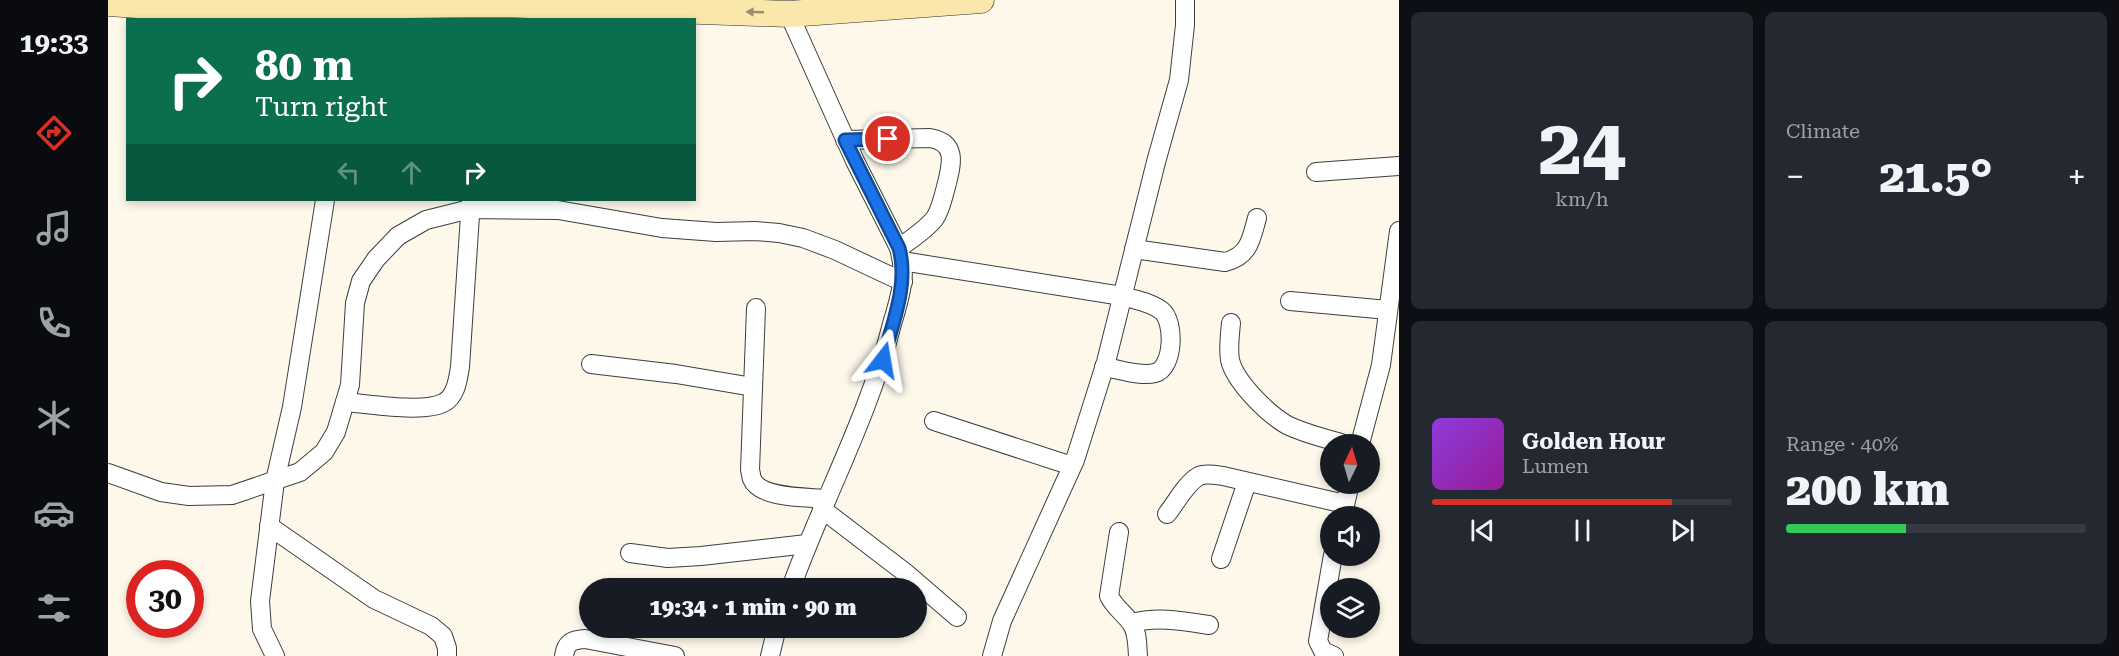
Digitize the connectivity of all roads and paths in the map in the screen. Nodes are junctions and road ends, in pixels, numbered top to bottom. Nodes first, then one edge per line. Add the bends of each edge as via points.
1 (981, 0) edge
2 (1185, 0) edge
3 (108, 3) edge
4 (786, 7) edge
5 (502, 12) edge
6 (345, 13) edge
7 (845, 140) junction
8 (1399, 166) edge
9 (1316, 172) dead end
10 (325, 201) edge
11 (471, 204) edge
12 (1257, 218) dead end
13 (1399, 231) edge
14 (1134, 249) junction
15 (900, 255) junction
16 (903, 282) junction
17 (1122, 296) junction
18 (1290, 301) dead end
19 (756, 308) dead end
20 (1231, 323) dead end
21 (1391, 328) edge
22 (591, 364) dead end
23 (1104, 367) junction
24 (753, 387) junction
25 (345, 402) junction
26 (934, 421) dead end
27 (1363, 434) edge
28 (1320, 437) edge
29 (1072, 466) junction
30 (108, 473) edge
31 (275, 481) junction
32 (1247, 482) junction
33 (824, 504) junction
34 (1330, 506) edge
35 (1167, 514) dead end
36 (269, 526) junction
37 (1119, 532) dead end
38 (807, 544) junction
39 (630, 553) dead end
40 (1221, 559) dead end
41 (1332, 566) edge
42 (795, 578) edge
43 (957, 617) dead end
44 (1132, 623) junction
45 (1209, 626) dead end
46 (774, 638) edge
47 (275, 656) edge
48 (447, 656) edge
49 (564, 656) edge
50 (675, 656) edge
51 (770, 656) edge
52 (992, 656) edge
53 (1138, 656) edge
54 (1334, 656) edge

1 - 4 street
2 - 14 street via 1179,80
3 - 6 street
4 -> 5 street
4 - 7 street
5 - 6 street
7 - 15 street
7 - 15 street via 930,138 948,147 950,169 939,212
8 - 9 street
10 - 31 street via 296,384
11 - 16 street via 558,210 663,228 779,233 836,250
11 - 25 street via 426,220 398,236 361,281 355,303 350,385
11 - 25 street via 456,388 444,403 427,408
12 - 14 street via 1243,253 1225,262
13 - 21 street
14 - 17 street
15 - 16 street
15 - 17 street
16 - 33 street via 883,360
17 - 23 street
17 - 23 street via 1164,312 1171,333 1167,361 1158,372 1147,374
18 - 21 street
19 - 24 street
20 - 28 street via 1230,358 1248,391 1286,424
21 - 27 street
22 - 24 street
23 - 29 street
24 - 33 street via 752,480 772,494
25 - 31 street via 336,432 324,452 300,472
26 - 29 street
29 - 52 street via 1002,621
30 - 31 street via 161,492 189,496 232,495
31 - 36 street
32 - 34 street
32 - 35 street via 1200,475
32 - 40 street
33 - 38 street
33 - 43 street
36 - 47 street via 260,601 262,629
36 - 48 street via 374,599 431,626 443,636
37 - 44 street via 1109,596
38 - 39 street via 668,558
38 - 42 street
41 - 54 street via 1318,641 1323,651
44 - 45 street via 1158,619
44 - 53 street
46 - 51 street
49 - 50 street via 572,640 585,639

